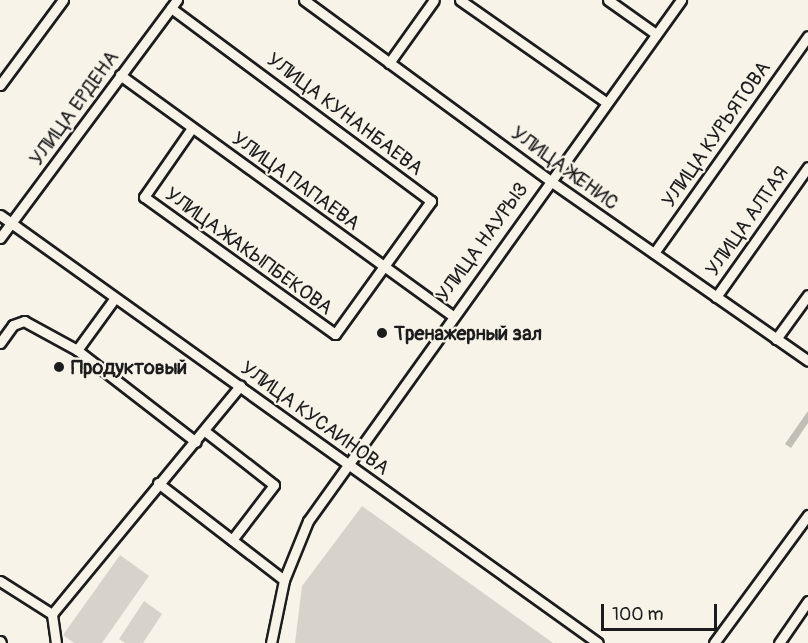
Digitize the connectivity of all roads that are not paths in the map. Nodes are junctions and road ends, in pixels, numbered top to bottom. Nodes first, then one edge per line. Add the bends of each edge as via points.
1 (63, 0) edge
2 (177, 0) edge
3 (304, 0) edge
4 (434, 0) edge
5 (460, 0) edge
6 (608, 0) edge
7 (681, 0) edge
8 (171, 9) junction
9 (656, 34) junction
10 (808, 36) edge
11 (389, 63) junction
12 (120, 75) junction
13 (0, 85) edge
14 (607, 103) junction
15 (192, 128) junction
16 (808, 167) edge
17 (549, 180) junction
18 (0, 215) edge
19 (12, 223) junction
20 (0, 238) edge
21 (654, 253) junction
22 (384, 267) junction
23 (808, 295) edge
24 (716, 297) junction
25 (114, 299) junction
26 (451, 315) junction
27 (776, 339) junction
28 (0, 343) edge
29 (77, 350) junction
30 (808, 362) edge
31 (240, 386) junction
32 (206, 432) junction
33 (196, 442) junction
34 (348, 465) junction
35 (158, 483) junction
36 (808, 515) edge
37 (232, 540) junction
38 (284, 580) junction
39 (0, 581) edge
40 (808, 601) edge
41 (52, 615) junction
42 (56, 643) edge
43 (271, 643) edge
44 (598, 643) edge
45 (714, 643) edge
46 (779, 643) edge

1 - 13 street
2 - 8 street, УЛИЦА ЕРДЕНА
3 - 11 street, УЛИЦА ЖЕНИС
4 - 11 street
5 - 14 street
6 - 9 street
7 - 9 street, УЛИЦА НАУРЫЗ
8 - 12 street, УЛИЦА ЕРДЕНА
8 - 22 street, УЛИЦА КУНАНБАЕВА via 431,201
9 - 14 street, УЛИЦА НАУРЫЗ
10 - 21 street, УЛИЦА КУРЬЯТОВА
11 - 17 street, УЛИЦА ЖЕНИС
12 - 15 street, УЛИЦА ПАПАЕВА
12 - 19 street, УЛИЦА ЕРДЕНА
14 - 17 street, УЛИЦА НАУРЫЗ
15 - 22 street, УЛИЦА ПАПАЕВА
15 - 22 street, УЛИЦА ЖАКЫПБЕКОВА via 145,199 332,334
16 - 24 street, УЛИЦА АЛТАЯ
17 - 21 street, УЛИЦА ЖЕНИС
17 - 26 street, УЛИЦА НАУРЫЗ
18 - 19 street, УЛИЦА КУСАИНОВА
19 - 20 street, УЛИЦА ЕРДЕНА
19 - 25 street, УЛИЦА КУСАИНОВА
21 - 24 street, УЛИЦА ЖЕНИС
22 - 26 street, УЛИЦА ПАПАЕВА
23 - 27 street
24 - 27 street, УЛИЦА ЖЕНИС
25 - 29 street
25 - 31 street, УЛИЦА КУСАИНОВА
26 - 34 street, УЛИЦА НАУРЫЗ
27 - 30 street, УЛИЦА ЖЕНИС
28 - 29 street via 13,325 24,321
29 - 33 street
31 - 32 street
31 - 34 street, УЛИЦА КУСАИНОВА
32 - 33 street
32 - 37 street via 274,485
33 - 35 street
34 - 38 street, УЛИЦА НАУРЫЗ via 308,520
34 - 44 street, УЛИЦА КУСАИНОВА
35 - 37 street
35 - 41 street
36 - 45 street
37 - 38 street
38 - 43 street, УЛИЦА НАУРЫЗ
39 - 41 street
40 - 46 street
41 - 42 street

